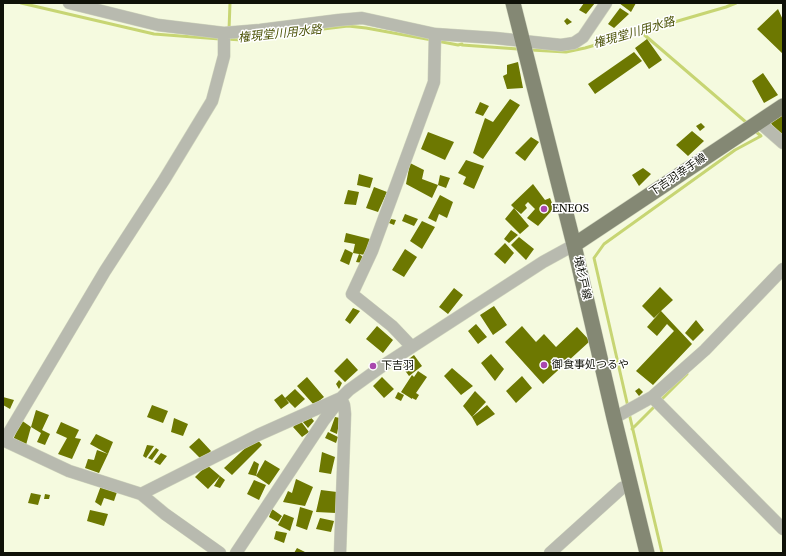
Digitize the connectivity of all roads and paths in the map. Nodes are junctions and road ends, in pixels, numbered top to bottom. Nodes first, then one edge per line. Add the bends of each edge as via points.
1 (69, 3) edge
2 (513, 3) edge
3 (606, 3) edge
4 (224, 33) junction
5 (435, 34) junction
6 (523, 41) junction
7 (783, 106) edge
8 (759, 122) junction
9 (783, 144) edge
10 (574, 245) junction
11 (783, 269) edge
12 (412, 347) junction
13 (652, 397) junction
14 (341, 398) junction
15 (614, 418) junction
16 (4, 440) edge
17 (631, 484) junction
18 (141, 494) junction
19 (783, 529) edge
20 (220, 553) edge
21 (236, 553) edge
22 (340, 553) edge
23 (550, 553) edge
24 (648, 553) edge

1 - 4 street via 158,25
2 - 6 main road, 境杉戸線
3 - 6 street via 583,37 574,43 561,45
4 - 5 street via 362,18
4 - 16 street via 224,56 212,101 105,271
5 - 6 street
5 - 12 street via 434,82 372,251 352,294 392,326
6 - 10 main road, 境杉戸線
7 - 8 main road, 下吉羽幸手線
8 - 9 street
8 - 10 main road, 下吉羽幸手線
10 - 12 street via 542,262
10 - 15 main road, 境杉戸線
11 - 13 street via 705,350
12 - 14 street via 358,383
13 - 15 street
13 - 19 street
14 - 18 street via 258,435
14 - 21 street
14 - 22 street via 345,414
15 - 17 main road, 境杉戸線
16 - 18 street via 69,471
17 - 23 street via 622,488
17 - 24 main road, 境杉戸線
18 - 20 street

